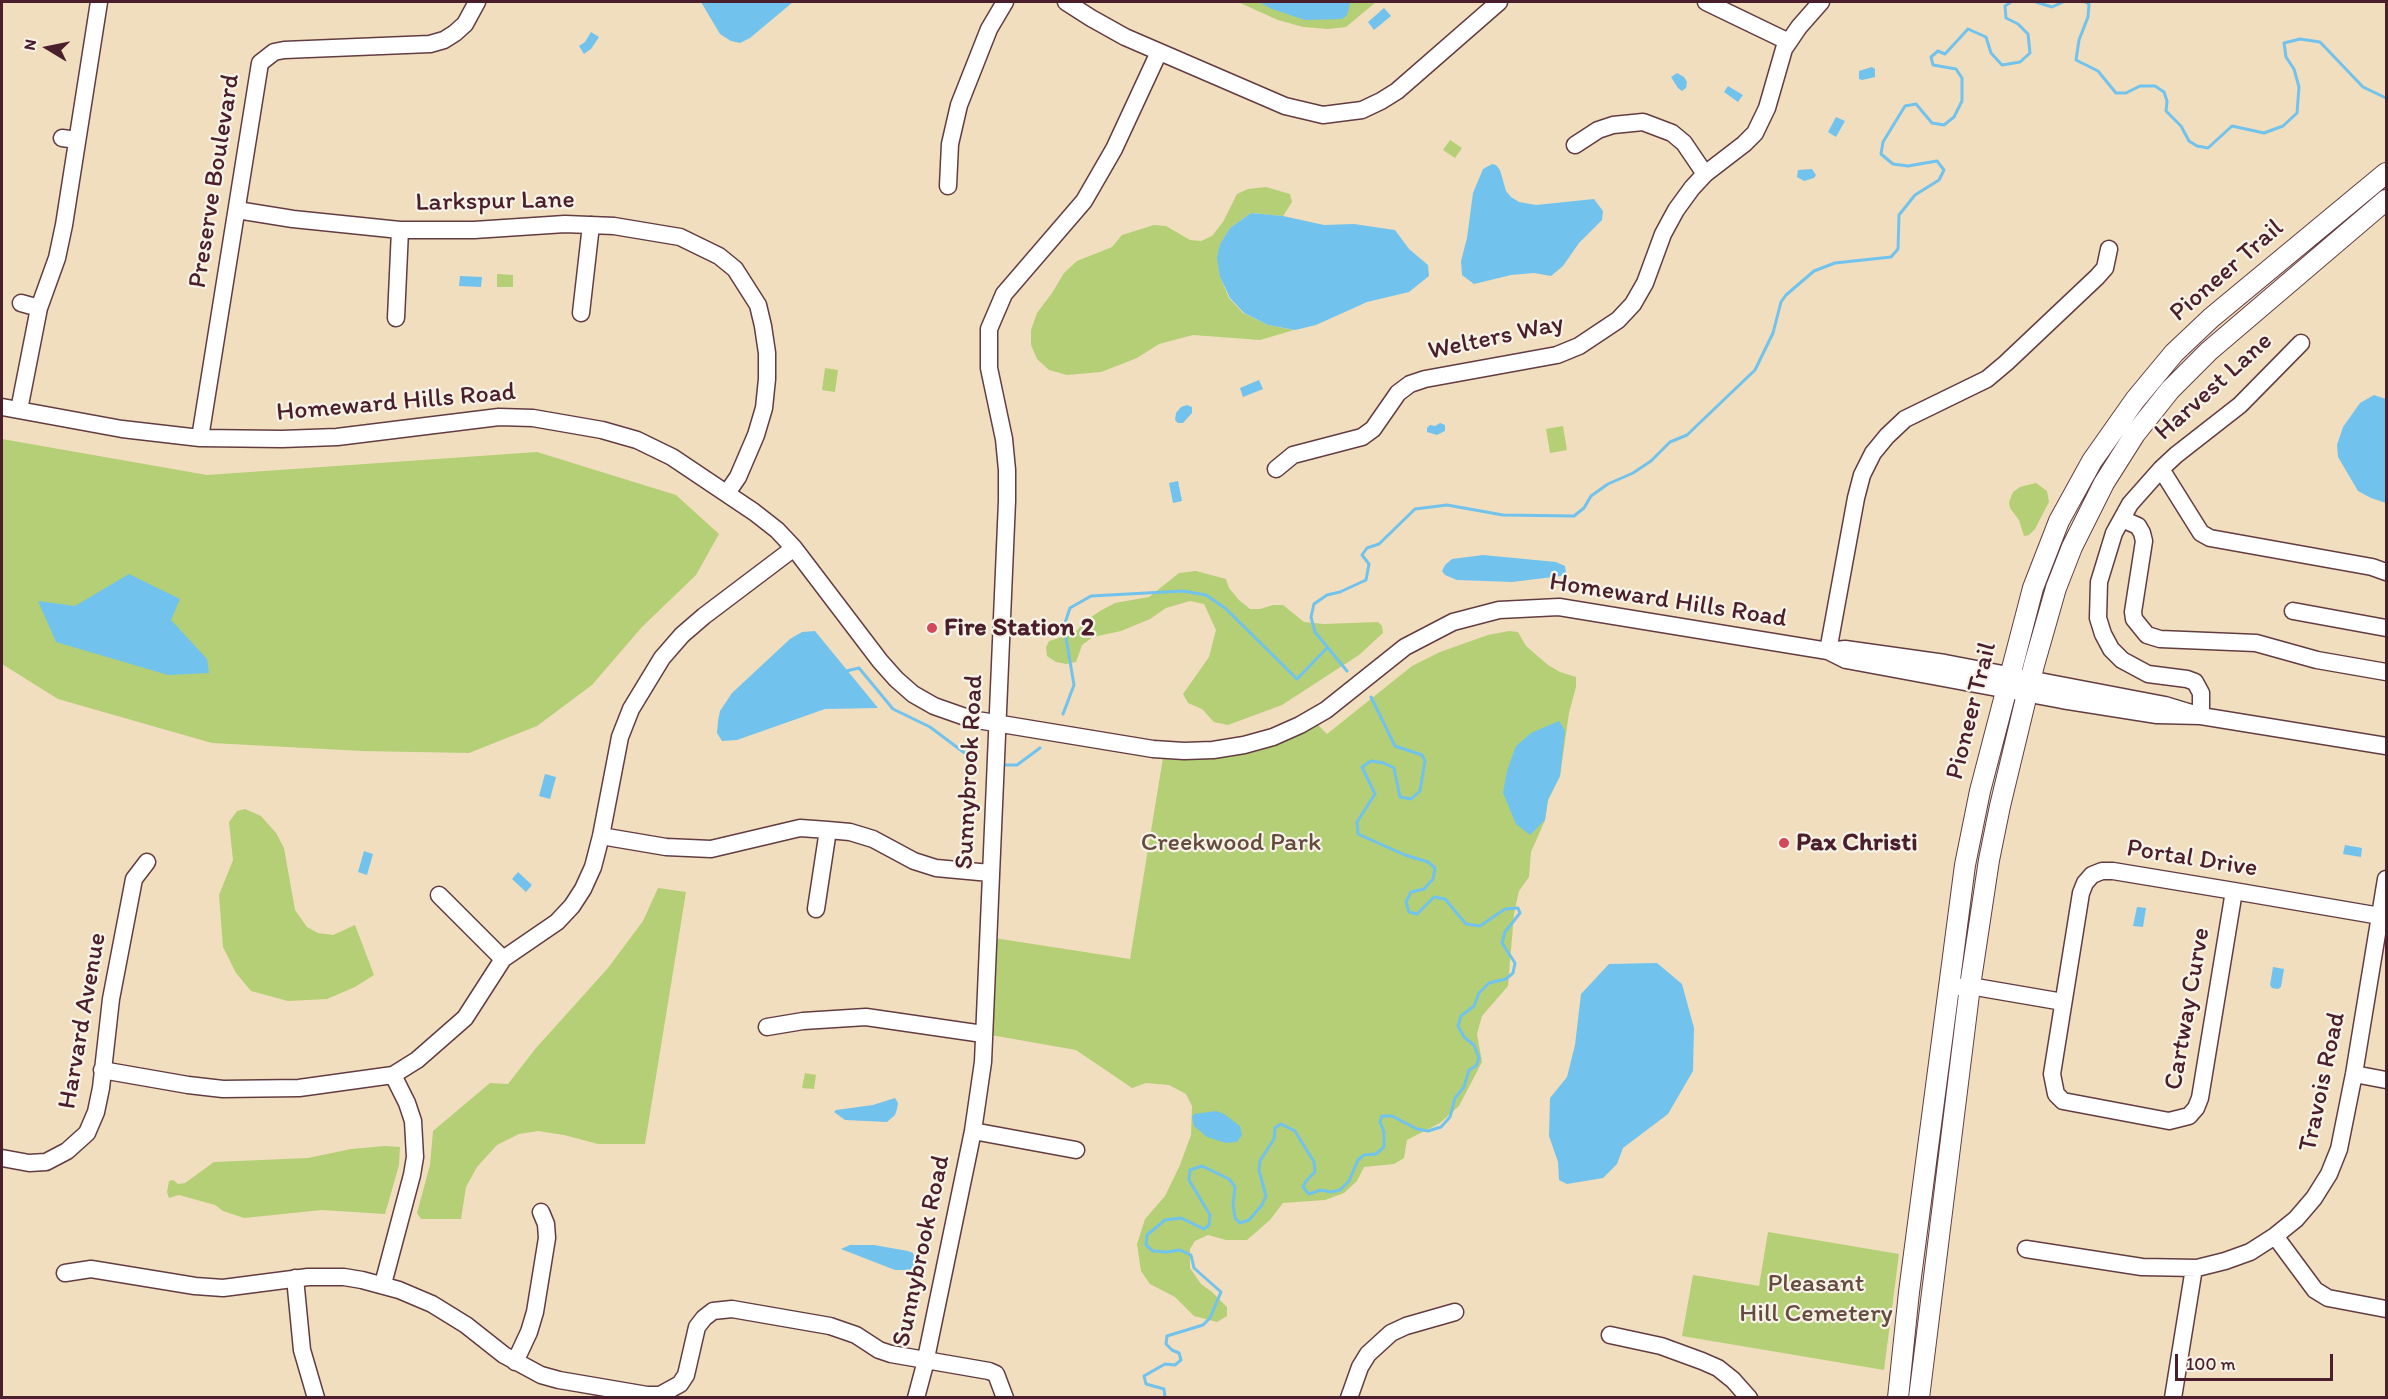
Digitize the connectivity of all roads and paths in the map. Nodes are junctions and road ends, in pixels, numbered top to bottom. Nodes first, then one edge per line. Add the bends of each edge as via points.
1 (99, 2) edge
2 (477, 2) edge
3 (1005, 2) edge
4 (1066, 2) edge
5 (1499, 2) edge
6 (1706, 2) edge
7 (1821, 2) edge
8 (1789, 42) junction
9 (1159, 52) junction
10 (1374, 104) junction
11 (1383, 119) dead end
12 (1575, 145) dead end
13 (2386, 173) edge
14 (1705, 174) junction
15 (948, 186) dead end
16 (2386, 200) edge
17 (237, 210) junction
18 (591, 225) junction
19 (400, 230) junction
20 (2109, 249) dead end
21 (21, 303) dead end
22 (39, 308) junction
23 (581, 313) dead end
24 (396, 318) dead end
25 (2301, 343) dead end
26 (2, 407) edge
27 (19, 410) junction
28 (200, 438) junction
29 (1276, 469) dead end
30 (2161, 469) junction
31 (727, 493) junction
32 (2122, 519) junction
33 (794, 549) junction
34 (2386, 572) edge
35 (2294, 611) dead end
36 (2386, 628) edge
37 (1828, 651) junction
38 (2386, 672) edge
39 (2007, 682) junction
40 (2028, 686) junction
41 (2201, 716) junction
42 (997, 722) junction
43 (2386, 746) edge
44 (828, 830) junction
45 (601, 836) junction
46 (147, 862) dead end
47 (990, 873) junction
48 (2386, 879) edge
49 (2234, 891) junction
50 (439, 894) dead end
51 (816, 909) dead end
52 (2384, 917) edge
53 (503, 959) junction
54 (1970, 986) junction
55 (1948, 988) junction
56 (2063, 1002) junction
57 (767, 1027) dead end
58 (983, 1034) junction
59 (102, 1070) junction
60 (2354, 1074) junction
61 (393, 1075) junction
62 (2386, 1080) edge
63 (973, 1131) junction
64 (1076, 1150) dead end
65 (2, 1158) edge
66 (541, 1212) dead end
67 (2275, 1236) junction
68 (2026, 1249) dead end
69 (2194, 1268) junction
70 (65, 1273) dead end
71 (295, 1278) junction
72 (383, 1284) junction
73 (2386, 1309) edge
74 (1455, 1312) dead end
75 (1610, 1335) dead end
76 (926, 1360) junction
77 (515, 1362) junction
78 (316, 1398) edge
79 (916, 1398) edge
80 (1005, 1398) edge
81 (1349, 1398) edge
82 (1749, 1398) edge
83 (1898, 1398) edge
84 (1920, 1398) edge
85 (2173, 1398) edge

1 - 22 street via 69,139 57,258
2 - 17 street, Preserve Boulevard via 455,33 430,44 272,48 257,72
3 - 15 street via 989,29 959,105
4 - 9 street
5 - 10 street via 1397,91
6 - 8 street
7 - 8 street, Welters Way
8 - 14 street, Welters Way via 1755,133
9 - 10 street via 1303,112 1343,114
9 - 42 street, Sunnybrook Road via 1114,150 1084,201 1004,294 989,329 989,368 1007,470
10 - 11 street
12 - 14 street via 1612,125 1643,122 1672,133 1684,143
13 - 39 main road, Pioneer Trail via 2211,318 2174,353 2113,429 2059,521 2033,588
14 - 29 street, Welters Way via 1676,210 1633,304 1599,334 1557,355 1410,384 1362,437 1293,455
16 - 40 main road, Pioneer Trail via 2209,351 2170,390 2136,434 2104,483 2072,547 2045,621
17 - 19 street, Larkspur Lane
17 - 28 street, Preserve Boulevard
18 - 19 street, Larkspur Lane
18 - 23 street, Larkspur Lane
18 - 31 street, Larkspur Lane via 680,237 700,245 735,270 758,305 766,353 764,408 746,460
19 - 24 street, Larkspur Lane
20 - 37 street via 2105,268 2097,277 2006,363 1987,378 1905,419 1873,453 1856,498
21 - 22 street
22 - 27 street
25 - 30 street, Harvest Lane via 2240,405
26 - 27 street, Homeward Hills Road
27 - 28 street, Homeward Hills Road via 122,429
28 - 31 street, Homeward Hills Road via 337,437 465,420 533,418 637,441 672,457
30 - 32 street, Harvest Lane via 2143,487
30 - 34 street, Harvest Lane via 2201,533 2210,538
31 - 33 street, Homeward Hills Road via 777,530
32 - 38 street via 2138,526 2144,540 2133,612 2134,620 2147,635 2160,639 2256,643 2317,660
32 - 41 street, Harvest Lane via 2099,582 2097,609 2103,634 2111,649 2134,668 2194,682 2201,693
33 - 42 street, Homeward Hills Road via 896,679 934,706 971,719
33 - 45 street via 682,635 645,682 620,737
35 - 36 street
37 - 39 street, Homeward Hills Road via 1885,654
37 - 42 street, Homeward Hills Road via 1583,610 1520,607 1478,614 1437,629 1405,647 1326,710 1291,729 1244,745 1213,750 1153,749
39 - 40 street, Homeward Hills Road
39 - 55 main road, Pioneer Trail via 1971,833
40 - 41 street, Homeward Hills Road via 2157,715
40 - 54 main road, Pioneer Trail via 1989,860
41 - 43 street, Homeward Hills Road
42 - 47 street, Sunnybrook Road
44 - 45 street via 800,828 711,849 666,847
44 - 47 street via 873,839 936,868
44 - 51 street
45 - 53 street via 593,867 572,906 557,922
46 - 59 street, Harvard Avenue via 134,879
47 - 58 street, Sunnybrook Road
48 - 52 street, Travois Road
49 - 52 street, Portal Drive
49 - 56 street, Portal Drive via 2113,871 2092,875 2081,893
49 - 56 street, Cartway Curve via 2200,1098 2189,1116 2169,1121 2063,1101 2056,1094 2052,1074
50 - 53 street
52 - 60 street, Travois Road
53 - 61 street via 465,1018 417,1060
54 - 55 street
54 - 56 street
54 - 84 main road, Pioneer Trail
55 - 83 main road, Pioneer Trail
57 - 58 street via 866,1017
58 - 63 street, Sunnybrook Road
59 - 61 street via 223,1089 299,1088
59 - 65 street, Harvard Avenue via 96,1112 87,1133 67,1151 46,1162
60 - 62 street
60 - 67 street, Travois Road via 2339,1149 2329,1174 2296,1219
61 - 72 street via 413,1121 415,1157
63 - 64 street
63 - 76 street, Sunnybrook Road
66 - 77 street via 547,1238 535,1312
67 - 69 street, Travois Road via 2233,1258
67 - 73 street via 2315,1290 2328,1298
68 - 69 street, Travois Road via 2142,1267
69 - 85 street
70 - 71 street via 91,1269 223,1288
71 - 72 street via 344,1277
71 - 78 street via 302,1350
72 - 77 street via 449,1313
74 - 81 street via 1391,1333 1368,1354
75 - 82 street via 1702,1360 1733,1380
76 - 77 street via 879,1350 856,1335 830,1326 724,1308 707,1309 698,1327 686,1375 671,1391 660,1395 559,1380
76 - 79 street, Sunnybrook Road
76 - 80 street via 996,1374

